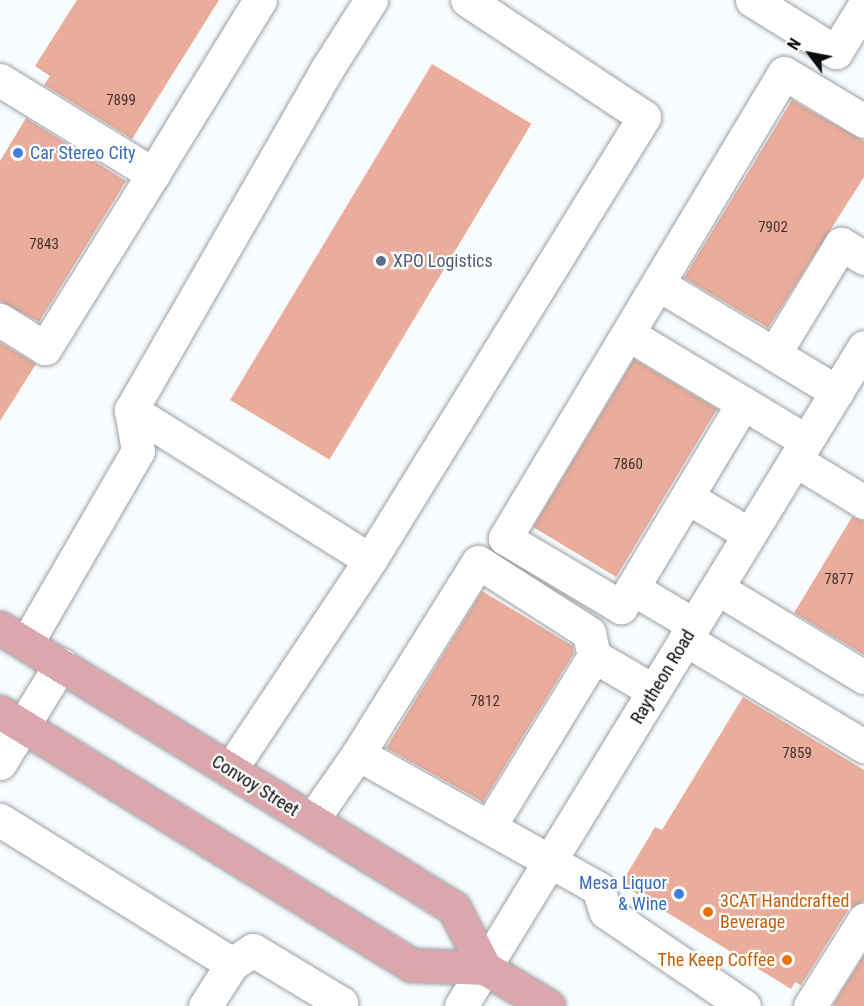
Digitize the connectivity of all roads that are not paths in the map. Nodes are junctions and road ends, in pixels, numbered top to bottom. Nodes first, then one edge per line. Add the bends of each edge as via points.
1 (260, 0) edge
2 (371, 0) edge
3 (466, 0) edge
4 (752, 0) edge
5 (864, 6) edge
6 (1, 81) edge
7 (864, 121) edge
8 (153, 174) junction
9 (864, 258) edge
10 (658, 284) junction
11 (0, 320) edge
12 (628, 334) junction
13 (864, 347) edge
14 (774, 354) junction
15 (837, 392) junction
16 (743, 403) junction
17 (130, 410) junction
18 (800, 451) junction
19 (687, 496) junction
20 (864, 502) edge
21 (750, 534) junction
22 (370, 560) junction
23 (632, 588) junction
24 (717, 588) junction
25 (690, 632) junction
26 (13, 636) edge
27 (594, 657) junction
28 (61, 664) junction
29 (864, 677) edge
30 (654, 691) junction
31 (11, 719) edge
32 (864, 746) edge
33 (358, 754) junction
34 (0, 763) edge
35 (230, 770) junction
36 (0, 820) edge
37 (312, 820) junction
38 (490, 826) junction
39 (551, 859) junction
40 (864, 920) edge
41 (231, 964) junction
42 (485, 968) junction
43 (205, 1006) edge
44 (339, 1006) edge
45 (461, 1006) edge
46 (548, 1006) edge
47 (744, 1006) edge
48 (810, 1006) edge

1 - 8 street
2 - 17 street
3 - 22 street via 644,117
4 - 5 street via 836,52
6 - 8 street
7 - 10 street via 784,73
8 - 11 street via 45,348
9 - 14 street via 841,244
10 - 12 street
10 - 14 street
12 - 16 street
12 - 23 street via 505,538 621,607
13 - 15 street, Raytheon Road
14 - 15 street
15 - 18 street, Raytheon Road
16 - 18 street
16 - 19 street
17 - 22 street
17 - 26 street via 138,451 79,554
18 - 20 street
18 - 21 street, Raytheon Road
19 - 21 street
19 - 23 street
21 - 24 street, Raytheon Road
22 - 35 street
23 - 25 street
24 - 25 street, Raytheon Road
24 - 29 street
25 - 30 street, Raytheon Road
25 - 32 street
26 - 28 main road, Convoy Street
27 - 30 street
27 - 33 street via 590,633 478,562
27 - 38 street
28 - 31 street
28 - 35 main road, Convoy Street
30 - 39 street, Raytheon Road
31 - 34 street
31 - 42 main road via 412,965
33 - 37 street
33 - 38 street
35 - 37 main road, Convoy Street
36 - 41 street
37 - 42 main road, Convoy Street via 454,908
38 - 39 street
39 - 42 street, Raytheon Road
39 - 47 street via 597,888 606,912
40 - 48 street
41 - 43 street
41 - 44 street via 253,951 341,1003
42 - 45 street, Raytheon Road
42 - 46 main road

